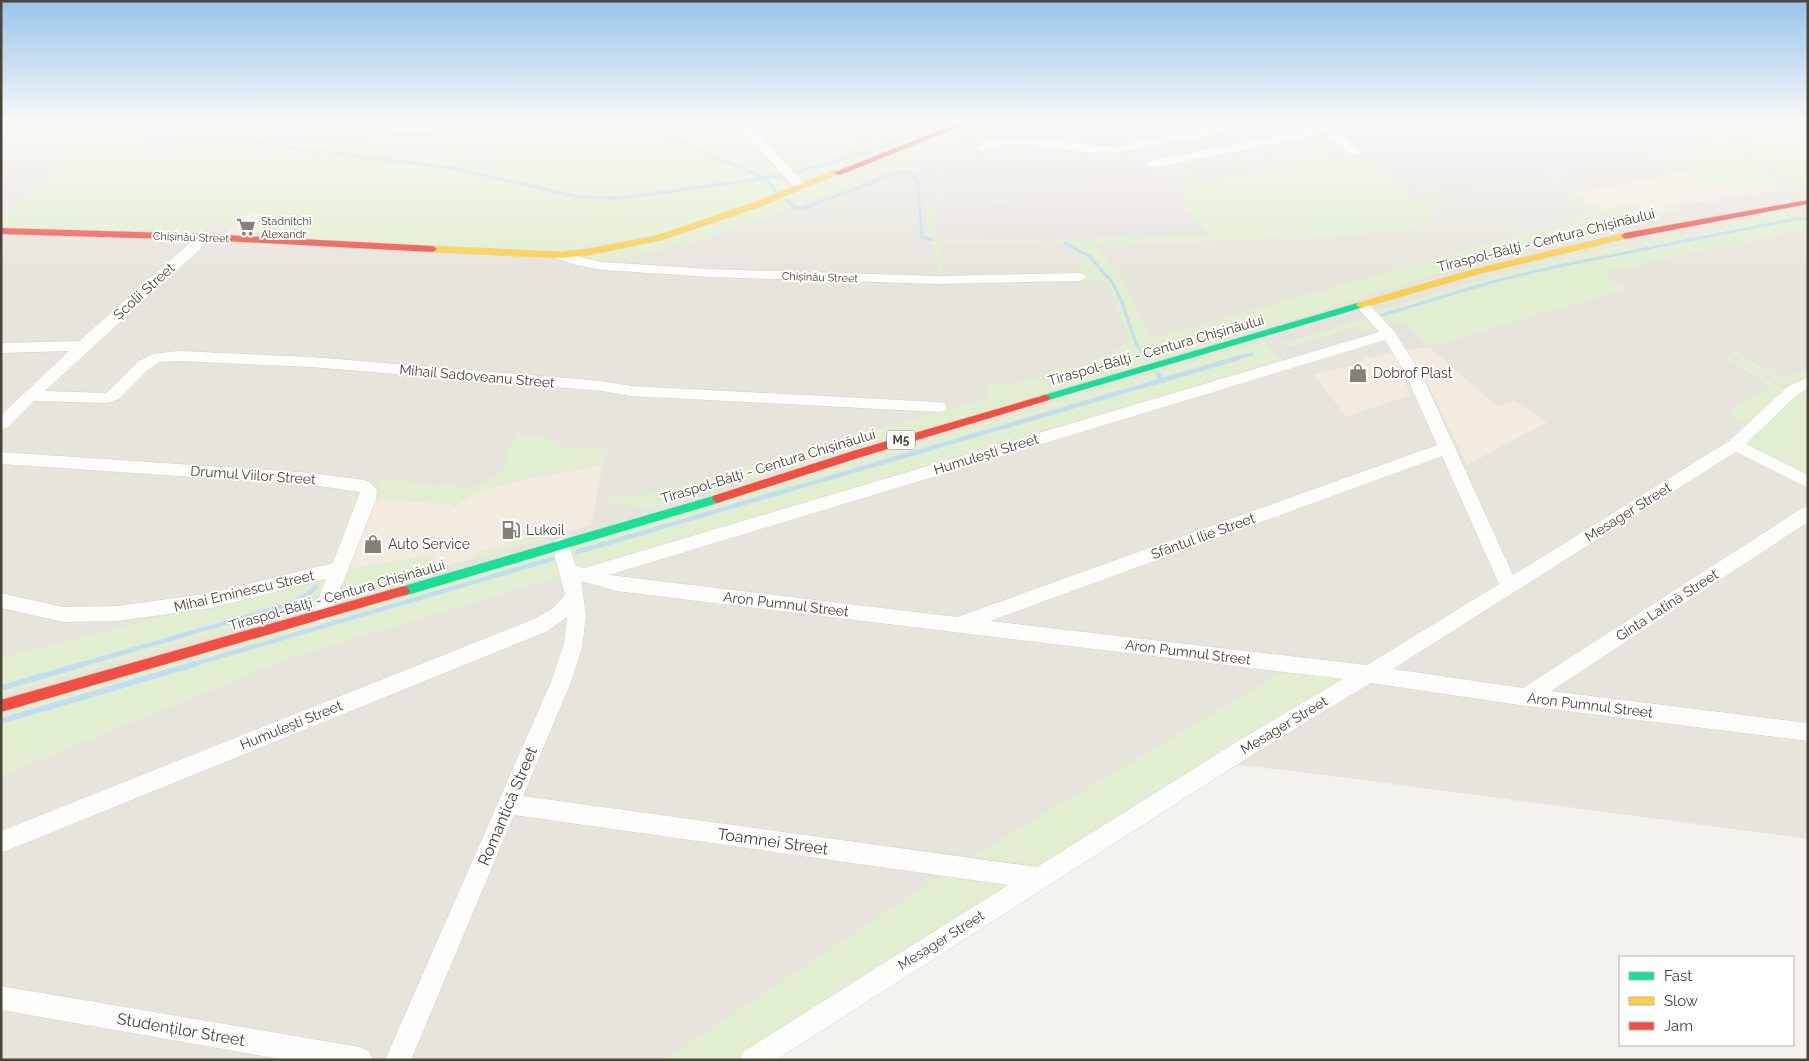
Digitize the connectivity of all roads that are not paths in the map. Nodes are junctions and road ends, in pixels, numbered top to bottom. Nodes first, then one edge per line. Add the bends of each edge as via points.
1 (788, 173) edge
2 (838, 173) edge
3 (801, 187) junction
4 (1808, 202) edge
5 (1, 231) edge
6 (205, 237) junction
7 (561, 255) junction
8 (1081, 277) dead end
9 (1362, 305) junction
10 (1389, 334) junction
11 (83, 346) junction
12 (1, 348) edge
13 (1808, 382) edge
14 (31, 396) junction
15 (939, 407) dead end
16 (1, 424) edge
17 (1735, 444) junction
18 (1446, 448) junction
19 (1, 458) edge
20 (1808, 482) edge
21 (1808, 513) edge
22 (561, 545) junction
23 (338, 569) junction
24 (576, 573) junction
25 (1509, 586) junction
26 (574, 598) junction
27 (1, 600) edge
28 (321, 615) junction
29 (959, 624) junction
30 (1369, 674) junction
31 (1526, 696) junction
32 (1, 706) edge
33 (1808, 732) edge
34 (508, 804) junction
35 (1, 842) edge
36 (1039, 878) junction
37 (1, 998) edge
38 (360, 1060) edge
39 (398, 1060) edge
40 (753, 1060) edge

1 - 3 street
2 - 3 main road, Chișinău Street
3 - 7 main road, Chișinău Street via 711,222 658,238
4 - 9 main road, Tiraspol-Bălţi - Centura Chișinăului / M5 via 1591,242
5 - 6 main road, Chișinău Street
6 - 7 main road, Chișinău Street
6 - 11 street, Școlii Street
7 - 8 street, Chișinău Street via 603,266 711,273 938,280
9 - 10 street
9 - 22 main road, Tiraspol-Bălţi - Centura Chișinăului / M5 via 856,454
10 - 18 street via 1412,373
10 - 24 street, Humulești Street
11 - 12 street
11 - 14 street, Școlii Street
13 - 17 street, Mesager Street via 1792,391
14 - 15 street, Mihail Sadoveanu Street via 108,398 157,357 179,356 312,362 631,391
14 - 16 street, Școlii Street
17 - 20 street
17 - 25 street, Mesager Street
18 - 25 street
18 - 29 street, Sfântul Ilie Street
19 - 23 street, Drumul Viilor Street via 312,479 364,486 369,490 367,500
21 - 31 street, Ginta Latină Street
22 - 24 street, Romantică Street
22 - 28 main road, Tiraspol-Bălţi - Centura Chișinăului / M5
23 - 27 street, Mihai Eminescu Street via 227,598 120,613 73,615
23 - 28 street, Drumul Viilor Street
24 - 26 street, Romantică Street
24 - 29 street, Aron Pumnul Street via 616,584
25 - 30 street, Mesager Street
26 - 34 street, Romantică Street via 576,636 561,682
26 - 35 street, Humulești Street via 559,614 541,625
28 - 32 main road, Tiraspol-Bălţi - Centura Chișinăului / M5
29 - 30 street, Aron Pumnul Street
30 - 31 street, Aron Pumnul Street
30 - 36 street, Mesager Street
31 - 33 street, Aron Pumnul Street
34 - 36 street, Toamnei Street
34 - 39 street, Romantică Street
36 - 40 street, Mesager Street
37 - 38 street, Studenților Street

